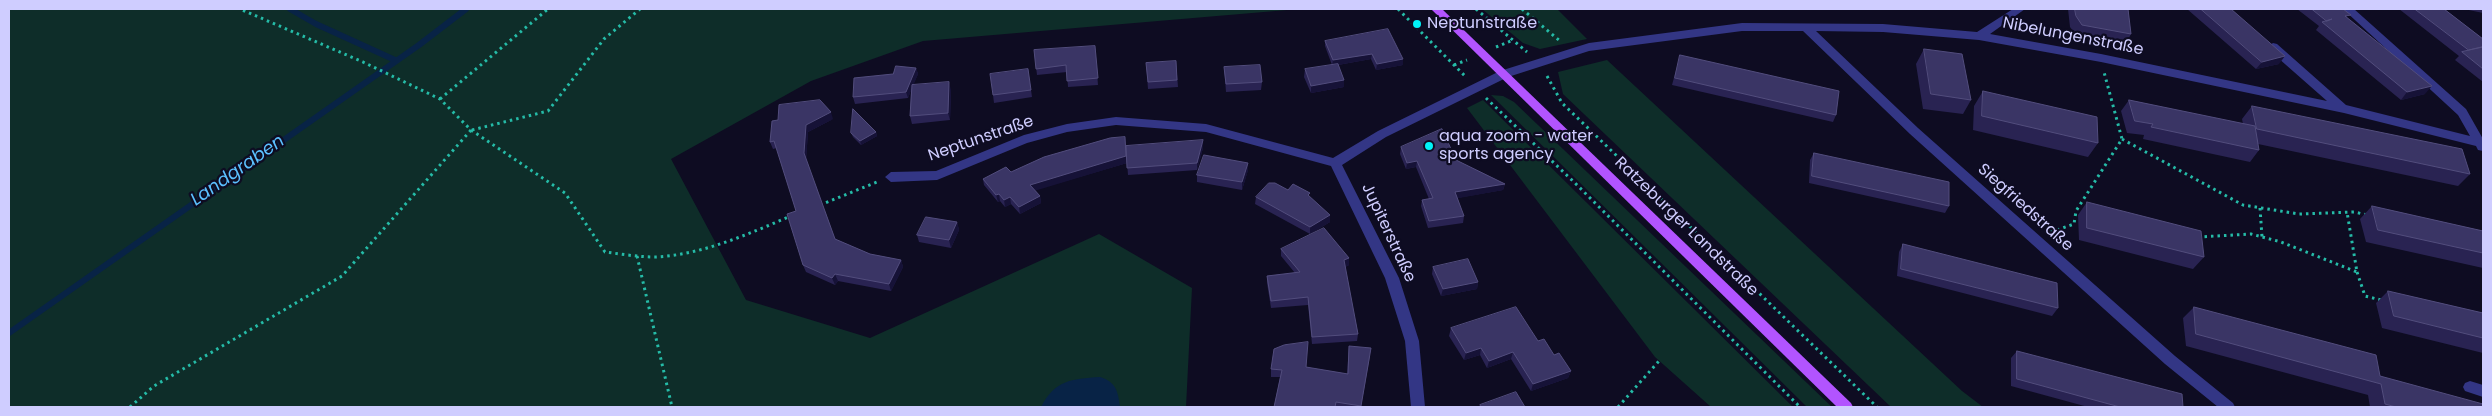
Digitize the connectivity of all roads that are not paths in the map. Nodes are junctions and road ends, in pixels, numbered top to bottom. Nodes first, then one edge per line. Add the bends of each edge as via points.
1 (1436, 9) edge
2 (2020, 9) edge
3 (2348, 9) edge
4 (1805, 27) junction
5 (1979, 36) junction
6 (2266, 40) edge
7 (1504, 74) junction
8 (2344, 110) junction
9 (2482, 146) edge
10 (1335, 163) junction
11 (891, 177) road end
12 (1418, 407) edge
13 (1846, 407) edge
14 (2228, 407) edge

1 - 7 main road, Ratzeburger Landstraße
2 - 5 street
3 - 9 street via 2462,112
4 - 5 street, Nibelungenstraße via 1883,28
4 - 7 street, Nibelungenstraße via 1707,30 1572,52
4 - 14 street, Siegfriedstraße via 2034,239
5 - 8 street, Nibelungenstraße via 2101,58
6 - 8 street
7 - 10 street via 1382,134
7 - 13 main road, Ratzeburger Landstraße
8 - 9 street, Nibelungenstraße
10 - 11 street, Neptunstraße via 1206,128 1116,121 1067,128 1024,139 937,175
10 - 12 street, Jupiterstraße via 1392,278 1412,341

